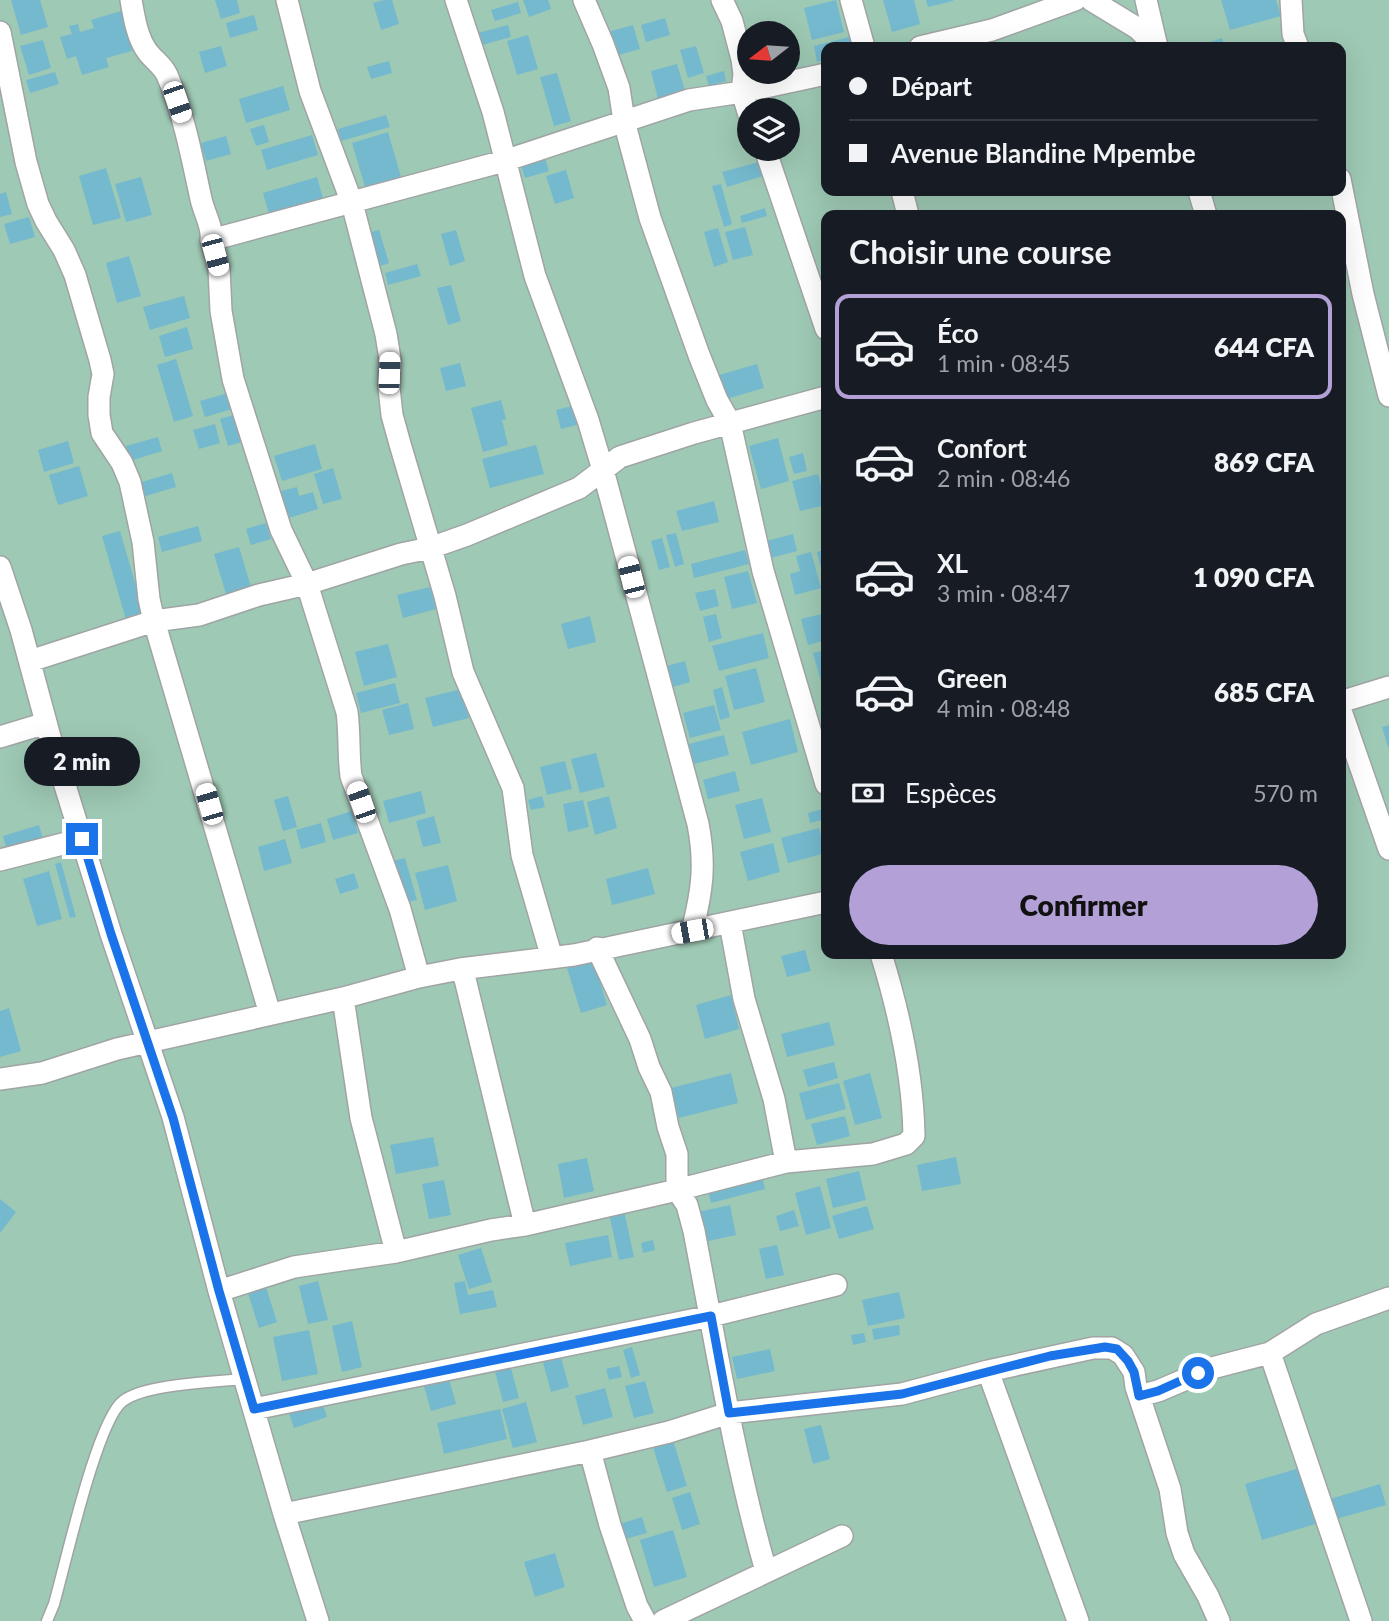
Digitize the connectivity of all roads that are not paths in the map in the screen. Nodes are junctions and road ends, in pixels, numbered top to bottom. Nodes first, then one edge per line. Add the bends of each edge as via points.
1 (131, 0) edge
2 (287, 0) edge
3 (456, 0) edge
4 (584, 0) edge
5 (722, 0) edge
6 (851, 0) edge
7 (1075, 0) edge
8 (1091, 0) edge
9 (1146, 0) edge
10 (1291, 0) edge
11 (0, 32) edge
12 (863, 42) edge
13 (941, 42) edge
14 (1152, 42) edge
15 (1156, 42) edge
16 (1296, 42) edge
17 (821, 75) edge
18 (742, 92) junction
19 (744, 98) edge
20 (624, 121) junction
21 (505, 161) junction
22 (769, 161) edge
23 (352, 203) junction
24 (1346, 235) edge
25 (211, 240) junction
26 (821, 313) edge
27 (1389, 396) edge
28 (821, 398) edge
29 (730, 422) junction
30 (603, 470) junction
31 (430, 548) junction
32 (0, 567) edge
33 (307, 584) junction
34 (3, 589) edge
35 (154, 621) junction
36 (30, 660) junction
37 (1389, 687) edge
38 (1346, 700) edge
39 (46, 723) junction
40 (1346, 725) edge
41 (0, 737) edge
42 (821, 767) edge
43 (82, 839) junction
44 (1389, 849) edge
45 (0, 860) edge
46 (821, 903) edge
47 (730, 923) junction
48 (692, 931) junction
49 (597, 948) junction
50 (552, 958) junction
51 (882, 959) edge
52 (460, 969) junction
53 (419, 977) junction
54 (343, 998) junction
55 (270, 1014) junction
56 (147, 1041) junction
57 (0, 1079) edge
58 (786, 1162) junction
59 (677, 1190) junction
60 (525, 1225) junction
61 (396, 1252) junction
62 (836, 1285) dead end
63 (219, 1291) junction
64 (1389, 1298) edge
65 (711, 1316) junction
66 (1270, 1353) junction
67 (988, 1371) junction
68 (245, 1379) junction
69 (1139, 1396) junction
70 (254, 1409) junction
71 (729, 1413) junction
72 (590, 1451) junction
73 (284, 1514) junction
74 (842, 1536) dead end
75 (766, 1571) junction
76 (47, 1621) edge
77 (318, 1621) edge
78 (645, 1621) edge
79 (663, 1621) edge
80 (1078, 1621) edge
81 (1219, 1621) edge
82 (1361, 1621) edge

1 - 25 street via 142,43 163,66 172,89
2 - 23 street via 310,90
3 - 21 street
4 - 20 street via 615,78
5 - 18 street via 742,59
6 - 12 street
7 - 13 street via 992,30
8 - 14 street
9 - 15 street
10 - 16 street
11 - 35 street via 38,204 75,275 100,360 102,433 130,482
17 - 18 street
18 - 19 street
18 - 20 street via 689,100
20 - 21 street
20 - 29 street via 666,265 717,400
21 - 23 street
21 - 30 street via 535,276
22 - 26 street
23 - 25 street
23 - 31 street via 386,334 392,415
24 - 27 street
25 - 33 street via 233,379 281,530
28 - 29 street
29 - 30 street via 620,457
29 - 42 street via 763,571
30 - 31 street via 565,495
30 - 48 street via 700,837 703,884
31 - 33 street
31 - 50 street via 463,672 513,788 522,855
32 - 34 street
33 - 35 street via 198,615
33 - 53 street via 347,712 351,776 400,909
34 - 36 street
35 - 36 street
35 - 55 street
36 - 39 street
37 - 38 street
39 - 41 street
39 - 43 street
40 - 44 street
43 - 45 street
43 - 56 street
46 - 47 street
47 - 48 street
47 - 58 street via 744,999 774,1099
48 - 49 street
49 - 50 street
49 - 59 street via 661,1093 677,1154
50 - 52 street
51 - 58 street via 898,1018 914,1136 906,1144 873,1154
52 - 53 street
52 - 60 street
53 - 54 street
54 - 55 street
54 - 61 street via 360,1118
55 - 56 street
56 - 57 street via 42,1073
56 - 63 street
58 - 59 street
59 - 60 street
59 - 65 street via 687,1205
60 - 61 street
61 - 63 street via 294,1267
62 - 65 street
63 - 68 street
64 - 66 street via 1316,1324
65 - 70 street
65 - 71 street
66 - 69 street via 1221,1365
66 - 82 street
67 - 69 street via 1063,1353 1112,1348 1128,1361
67 - 71 street via 902,1394
67 - 80 street
68 - 70 street
68 - 76 lane via 143,1391 124,1400 112,1413
69 - 81 street via 1170,1489 1184,1554
70 - 73 street
71 - 72 street
71 - 75 street
72 - 73 street
72 - 78 street via 610,1525
73 - 77 street
74 - 75 street
75 - 79 street

